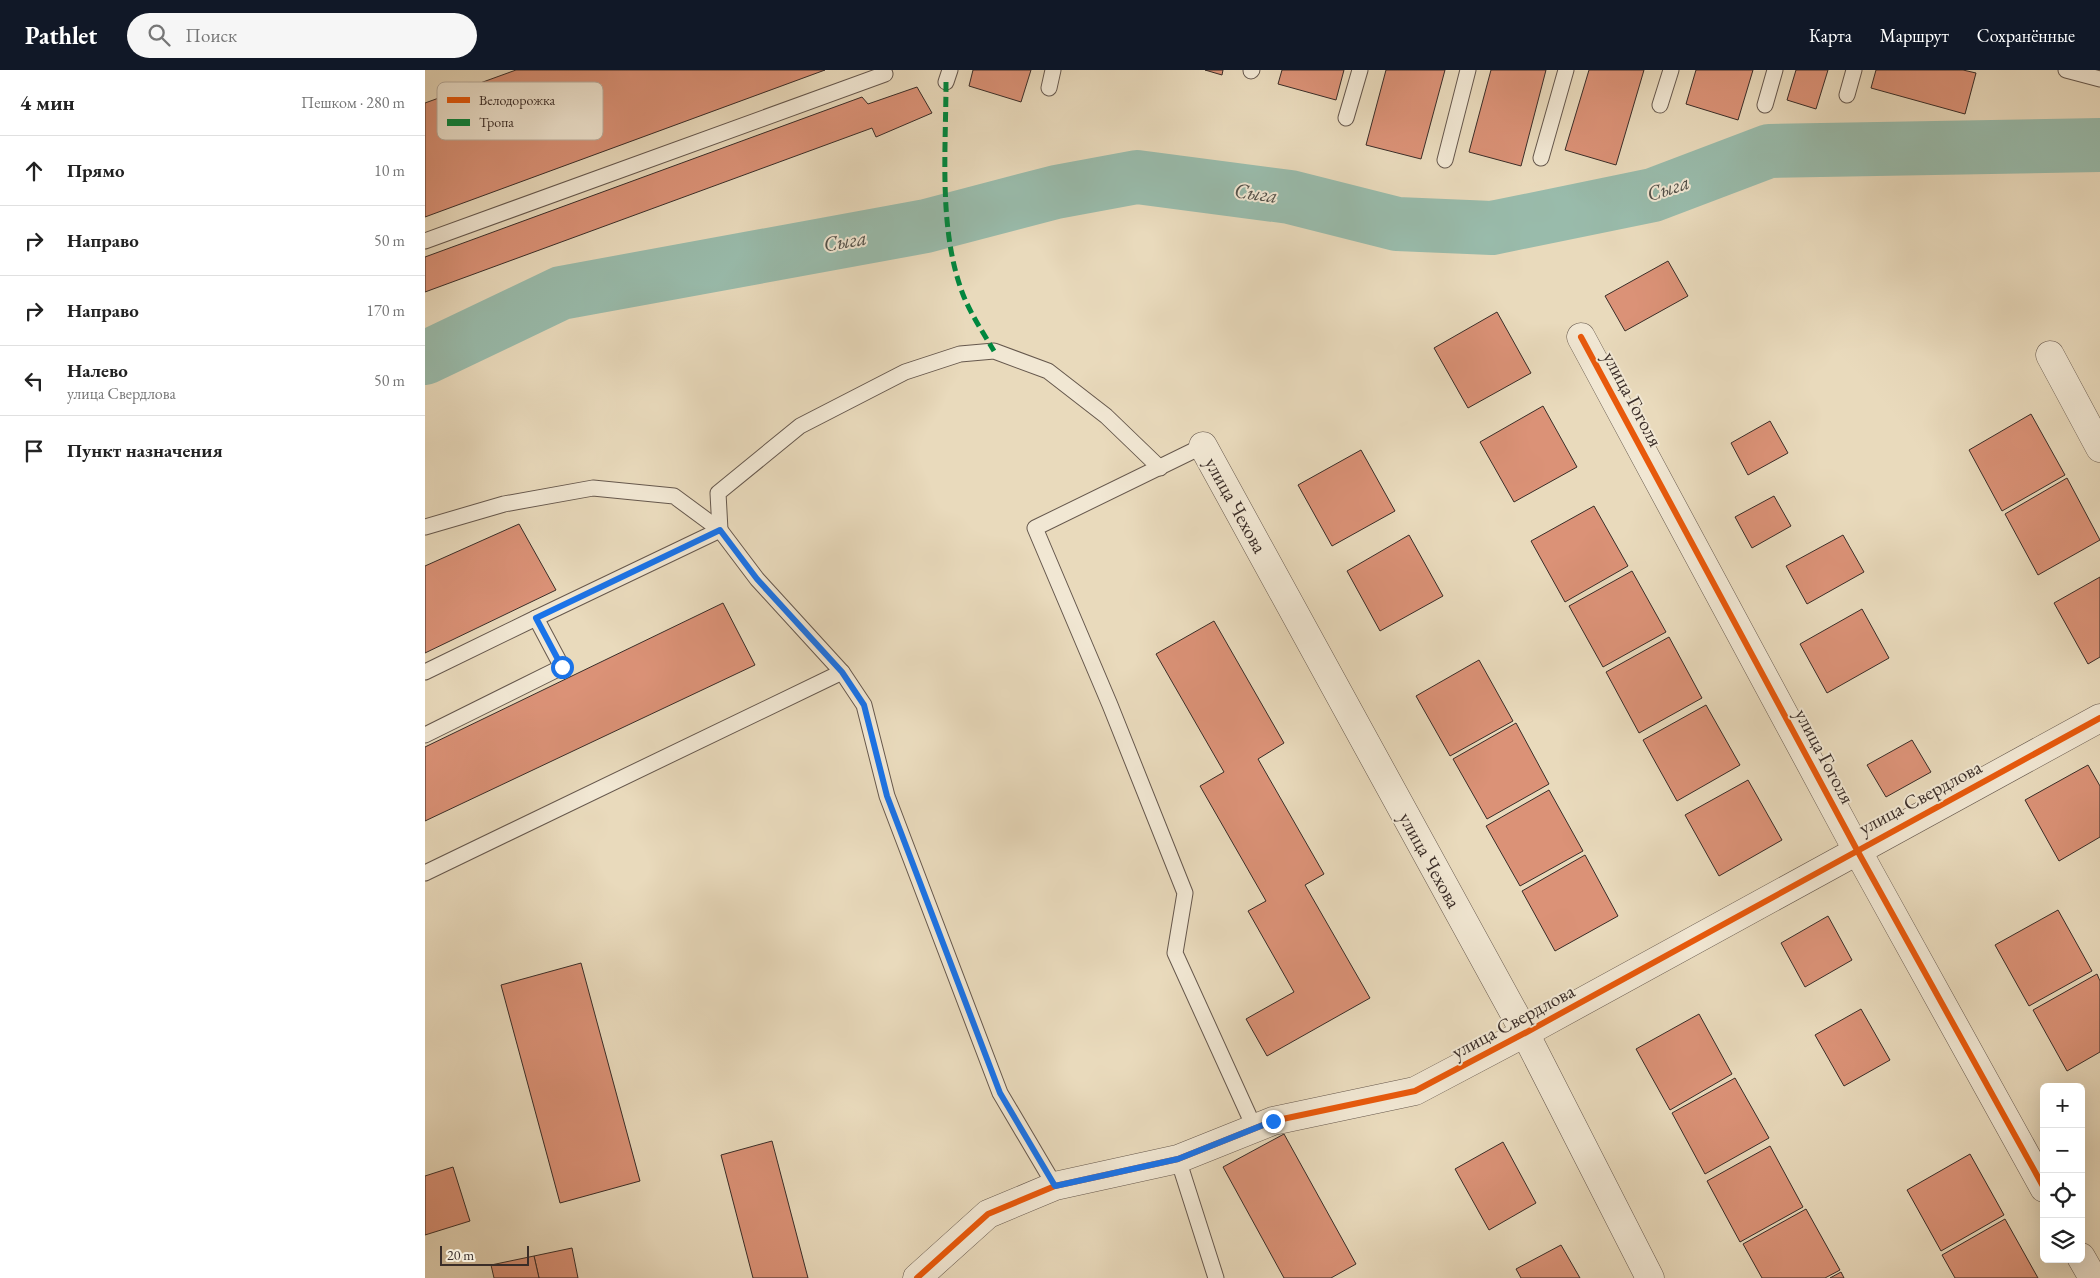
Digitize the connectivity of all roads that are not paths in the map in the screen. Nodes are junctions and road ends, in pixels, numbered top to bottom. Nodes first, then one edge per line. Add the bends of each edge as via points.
1 (1053, 70) edge
2 (1360, 70) edge
3 (1468, 70) edge
4 (1566, 70) edge
5 (1671, 70) edge
6 (1775, 70) edge
7 (1854, 70) edge
8 (2066, 70) edge
9 (885, 74) dead end
10 (2100, 79) edge
11 (1049, 88) dead end
12 (1847, 95) dead end
13 (1660, 104) dead end
14 (1765, 105) dead end
15 (1346, 118) dead end
16 (1541, 158) dead end
17 (1445, 160) dead end
18 (425, 241) edge
19 (1581, 337) dead end
20 (2049, 355) dead end
21 (1203, 446) joint
22 (2100, 448) edge
23 (1160, 468) junction
24 (425, 527) edge
25 (720, 530) junction
26 (536, 618) junction
27 (425, 672) edge
28 (842, 672) junction
29 (2100, 718) edge
30 (425, 735) edge
31 (1857, 850) junction
32 (425, 872) edge
33 (1525, 1033) junction
34 (1255, 1129) junction
35 (1178, 1159) junction
36 (2040, 1181) edge
37 (1055, 1186) junction
38 (2084, 1263) edge
39 (917, 1278) edge
40 (1216, 1278) edge
41 (1650, 1278) edge
42 (2093, 1278) edge

1 - 11 lane
2 - 15 lane
3 - 17 lane
4 - 16 lane
5 - 13 lane
6 - 14 lane
7 - 12 lane
8 - 10 lane
9 - 18 lane
19 - 31 street, улица Гоголя
20 - 22 street
21 - 23 lane
21 - 33 street, улица Чехова
23 - 25 lane via 1106,416 1048,371 994,351 961,354 905,372 800,426 718,493
23 - 34 lane via 1035,528 1185,892 1175,953
24 - 25 lane via 504,504 593,488 674,496
25 - 26 lane
25 - 28 lane via 757,579
26 - 27 lane
26 - 30 lane via 562,667
28 - 32 lane
28 - 37 lane via 864,705 887,796 1000,1093
29 - 31 street, улица Свердлова
31 - 33 street, улица Свердлова
31 - 36 street, улица Гоголя
33 - 34 street, улица Свердлова via 1415,1091 1273,1121
33 - 41 street, улица Чехова
34 - 35 street, улица Свердлова
35 - 37 street, улица Свердлова
35 - 40 lane
37 - 39 street, улица Свердлова via 988,1214
38 - 42 street

